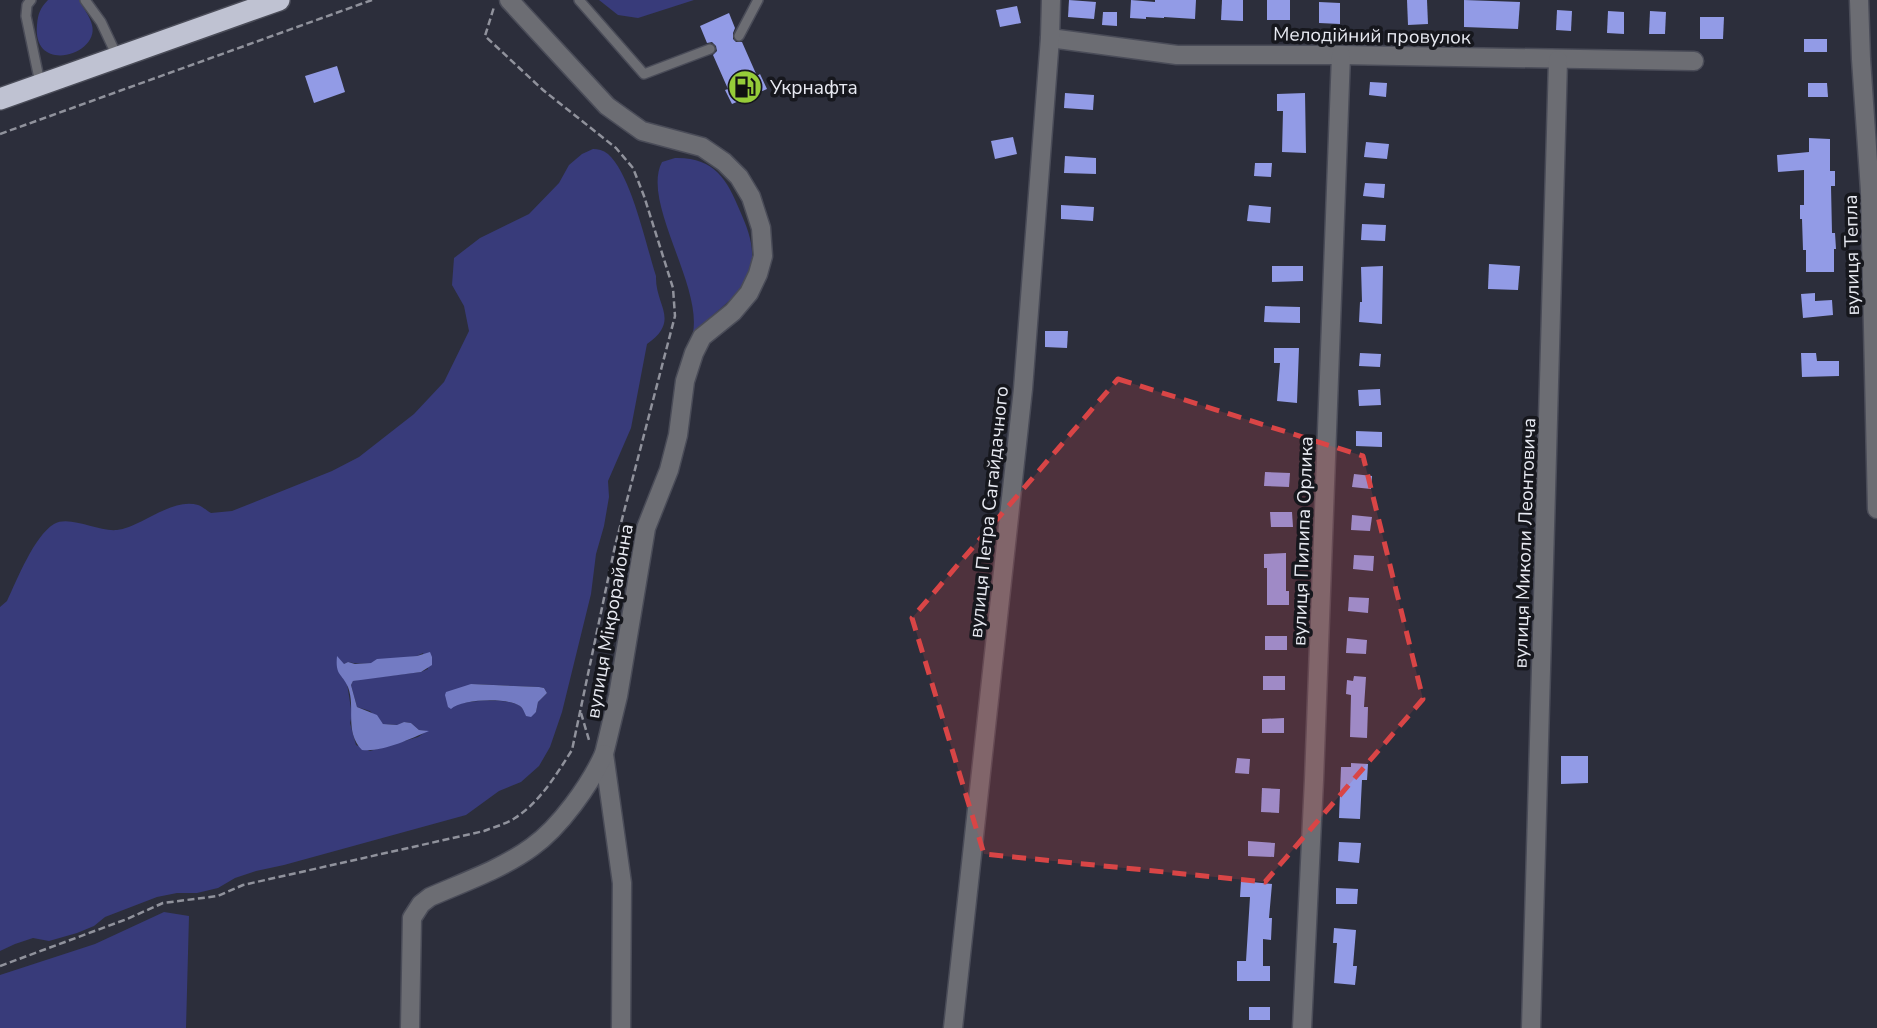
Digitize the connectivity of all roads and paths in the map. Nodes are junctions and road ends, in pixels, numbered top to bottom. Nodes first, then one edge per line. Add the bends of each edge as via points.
1 (31, 0) edge
2 (85, 0) edge
3 (279, 0) edge
4 (372, 0) edge
5 (496, 0) edge
6 (509, 0) edge
7 (579, 0) edge
8 (758, 0) edge
9 (1051, 0) edge
10 (1859, 0) edge
11 (739, 36) dead end
12 (1050, 38) junction
13 (710, 49) dead end
14 (1341, 55) junction
15 (118, 58) junction
16 (1558, 60) junction
17 (1695, 61) dead end
18 (40, 84) junction
19 (0, 99) edge
20 (0, 134) edge
21 (1874, 191) edge
22 (1877, 509) edge
23 (604, 754) junction
24 (0, 966) edge
25 (410, 1028) edge
26 (621, 1028) edge
27 (953, 1028) edge
28 (1302, 1028) edge
29 (1531, 1028) edge

1 - 18 lane via 26,16
2 - 15 lane
3 - 15 highway
4 - 20 path
5 - 24 path via 485,36 616,148 633,168 673,288 676,316 615,546 572,750 526,810 484,831 243,886 218,896 163,902
6 - 23 street, вулиця Мікрорайонна via 607,106 642,131 702,147 724,162 751,197 761,228 763,256 749,293 702,337 685,381 669,470 646,528
7 - 13 lane via 644,74
8 - 11 lane
9 - 12 street, вулиця Петра Сагайдачного
10 - 21 street, вулиця Тепла
12 - 14 street, Мелодійний провулок via 1177,55
12 - 27 street, вулиця Петра Сагайдачного via 1023,389
14 - 16 street, Мелодійний провулок
14 - 28 street, вулиця Пилипа Орлика
15 - 18 highway
16 - 17 street, Мелодійний провулок
16 - 29 street, вулиця Миколи Леонтовича
18 - 19 highway
21 - 22 street, вулиця Тепла
23 - 25 street via 587,786 533,847 421,904 412,918
23 - 26 street, вулиця Мікрорайонна via 622,883

